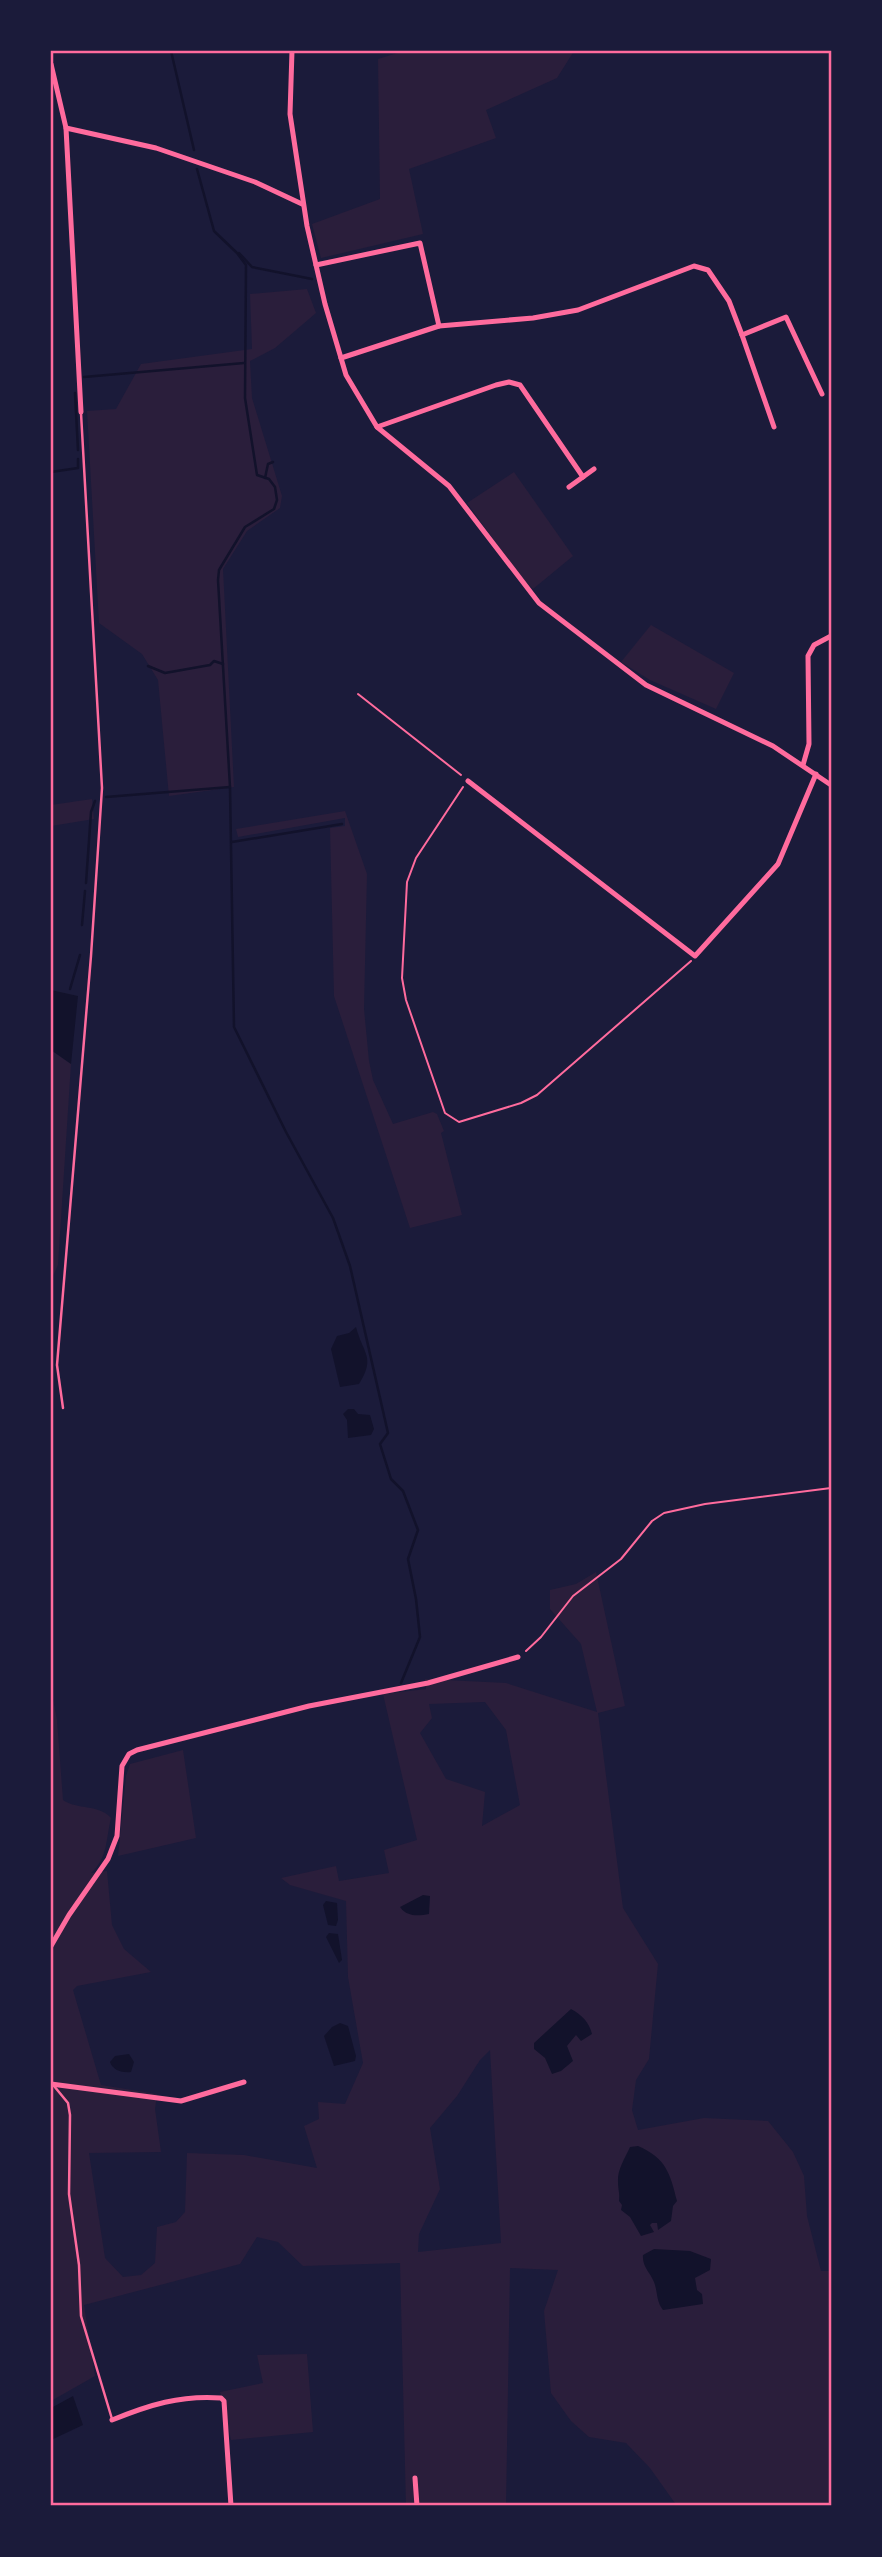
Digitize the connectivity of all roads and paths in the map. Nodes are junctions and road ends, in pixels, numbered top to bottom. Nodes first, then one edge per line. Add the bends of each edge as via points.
1 (292, 51) edge
2 (51, 64) edge
3 (66, 128) junction
4 (302, 204) junction
5 (316, 265) junction
6 (439, 326) junction
7 (742, 335) junction
8 (341, 358) junction
9 (822, 394) dead end
10 (81, 412) joint
11 (377, 427) junction
12 (774, 427) dead end
13 (594, 469) dead end
14 (583, 477) junction
15 (569, 487) dead end
16 (831, 636) edge
17 (358, 694) dead end
18 (803, 765) junction
19 (816, 774) junction
20 (468, 781) junction
21 (831, 785) edge
22 (695, 956) junction
23 (63, 1408) dead end
24 (831, 1488) edge
25 (518, 1657) joint
26 (51, 1945) edge
27 (244, 2082) dead end
28 (52, 2085) edge
29 (112, 2420) joint
30 (415, 2478) dead end
31 (231, 2506) edge
32 (417, 2506) edge

1 - 4 street via 290,114
2 - 3 street
3 - 4 street via 156,148
3 - 10 street
4 - 5 street
5 - 6 street via 420,243
5 - 8 street
6 - 7 street via 578,310 694,266 708,270 729,302
6 - 8 street
7 - 9 street via 786,317
7 - 12 street
8 - 11 street
10 - 23 lane via 102,788 57,1365
11 - 14 street via 509,382 520,385
11 - 18 street via 449,486 539,603 646,685
13 - 14 street
14 - 15 street
16 - 18 street via 816,643 807,656 809,744
17 - 20 path
18 - 19 street
19 - 21 street
19 - 22 street via 778,864
20 - 22 street
20 - 22 path via 416,858 407,882 402,978 445,1113 453,1120 459,1122 537,1095
24 - 25 path via 664,1513 621,1559 580,1590
25 - 26 street via 129,1754 122,1766 117,1836 108,1859
27 - 28 street via 180,2101
28 - 29 lane via 68,2103 69,2194 81,2316
29 - 31 street via 167,2400 221,2398 227,2417
30 - 32 street

